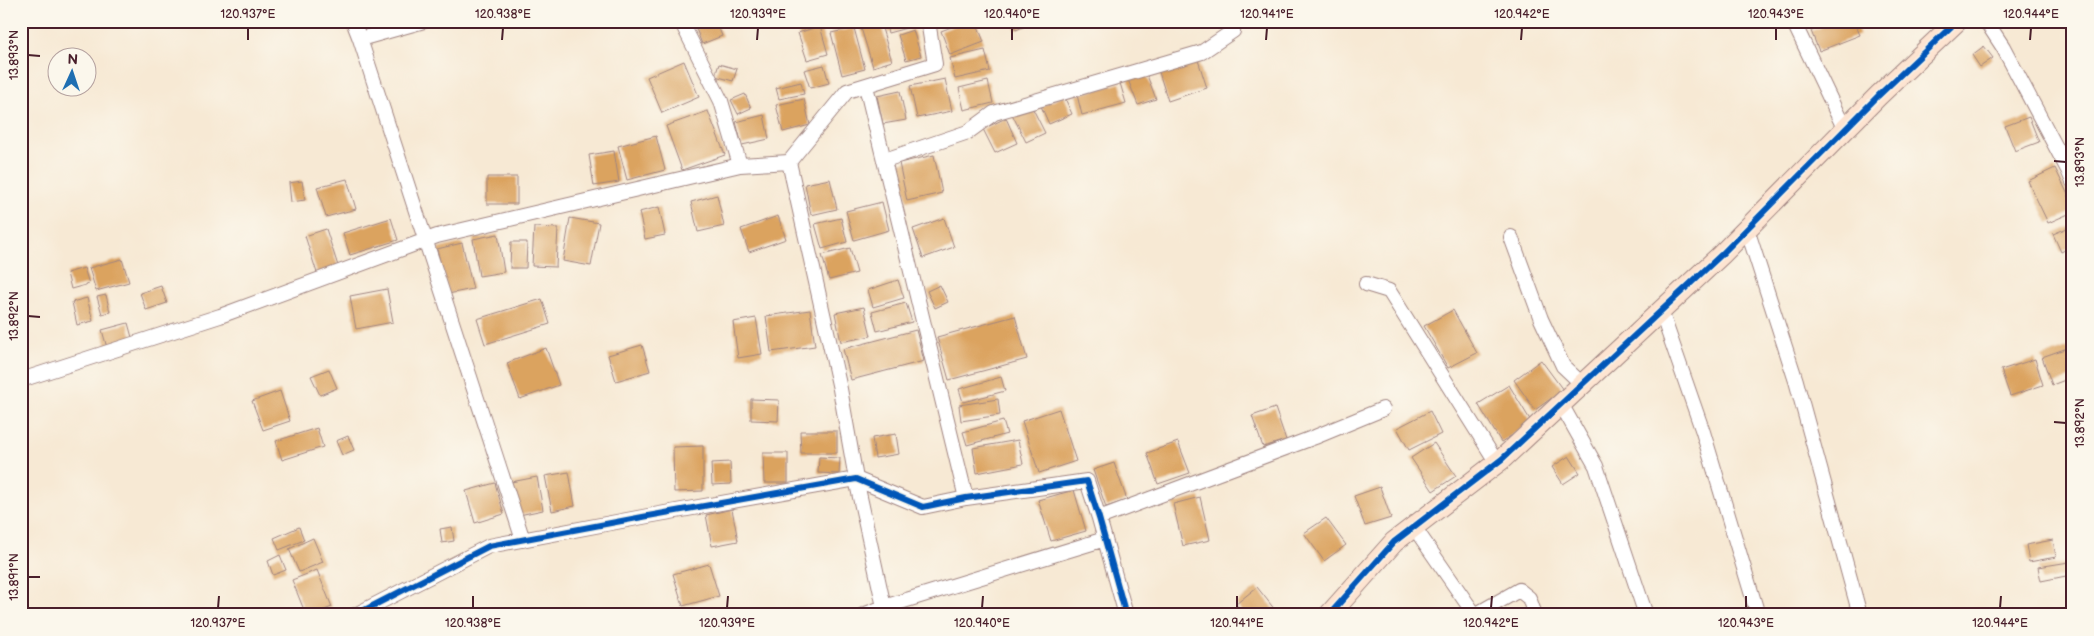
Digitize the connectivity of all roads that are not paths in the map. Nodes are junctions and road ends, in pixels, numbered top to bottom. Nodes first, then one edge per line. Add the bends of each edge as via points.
1 (353, 21) edge
2 (424, 21) edge
3 (681, 21) edge
4 (928, 21) edge
5 (1233, 21) edge
6 (1793, 21) edge
7 (1957, 21) edge
8 (1986, 21) edge
9 (360, 39) junction
10 (866, 86) junction
11 (1845, 130) junction
12 (886, 160) junction
13 (789, 162) junction
14 (740, 165) junction
15 (2071, 173) edge
16 (1747, 229) junction
17 (1511, 237) dead end
18 (427, 240) junction
19 (1366, 284) dead end
20 (1661, 311) junction
21 (21, 380) edge
22 (1582, 384) junction
23 (1562, 404) junction
24 (1383, 409) dead end
25 (1497, 463) junction
26 (856, 479) junction
27 (966, 498) junction
28 (1099, 518) junction
29 (1414, 527) junction
30 (1105, 539) junction
31 (523, 540) junction
32 (884, 606) junction
33 (355, 615) edge
34 (863, 615) edge
35 (1126, 615) edge
36 (1329, 615) edge
37 (1475, 615) edge
38 (1535, 615) edge
39 (1646, 615) edge
40 (1758, 615) edge
41 (1860, 615) edge

1 - 9 street
2 - 9 street
3 - 14 street via 721,102
4 - 10 street via 935,64
5 - 12 street via 1233,31 1202,52 994,113 968,132
6 - 11 street
7 - 11 street
8 - 15 street
9 - 18 street
10 - 12 street
10 - 13 street via 847,91
11 - 16 street
12 - 27 street
13 - 14 street
13 - 26 street via 840,389
14 - 18 street
16 - 20 street
16 - 41 street via 1796,381
17 - 22 street via 1541,319 1563,366
18 - 21 street via 220,316
18 - 31 street
19 - 25 street via 1389,290
20 - 22 street
20 - 40 street via 1703,432
22 - 23 street
23 - 25 street
23 - 39 street via 1596,466
24 - 28 street
25 - 29 street
26 - 27 street via 923,507
26 - 31 street
26 - 32 street
27 - 28 street via 1087,481
28 - 30 street
29 - 36 street via 1394,542
29 - 37 street
30 - 32 street
30 - 35 street
31 - 33 street via 489,546
32 - 34 street
37 - 38 street via 1519,590 1529,598

